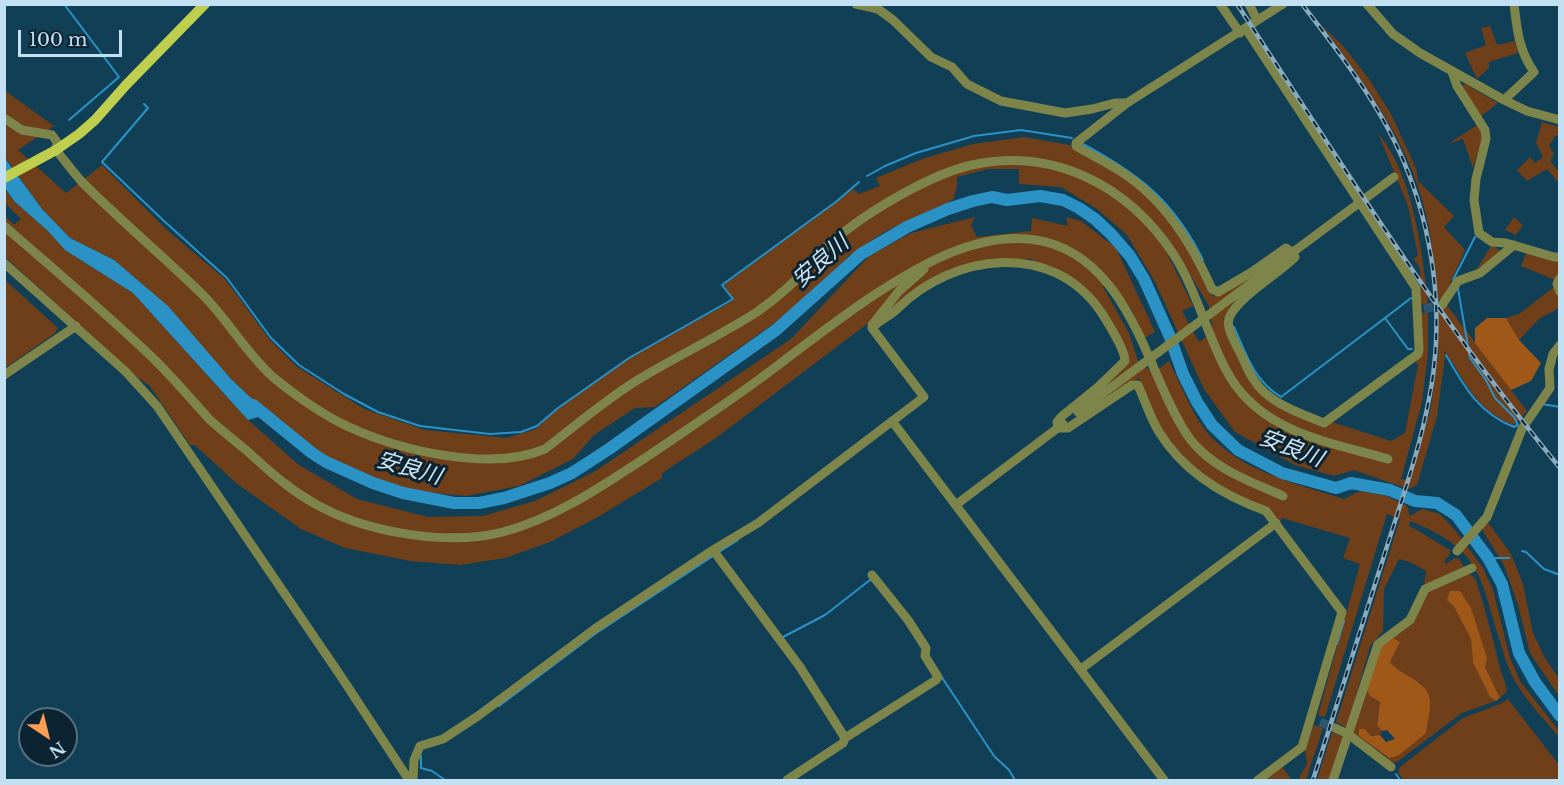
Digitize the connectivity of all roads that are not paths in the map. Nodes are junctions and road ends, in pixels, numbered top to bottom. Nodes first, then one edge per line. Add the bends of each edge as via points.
1 (205, 4) edge
2 (856, 4) edge
3 (1220, 4) edge
4 (1250, 4) edge
5 (1283, 4) edge
6 (1367, 4) edge
7 (1514, 4) edge
8 (1257, 20) junction
9 (1243, 31) junction
10 (1452, 72) junction
11 (1504, 100) junction
12 (1127, 103) junction
13 (4, 118) edge
14 (1560, 120) edge
15 (52, 152) junction
16 (1394, 177) dead end
17 (4, 178) edge
18 (1359, 202) junction
19 (4, 226) edge
20 (1514, 245) junction
21 (1292, 252) junction
22 (1560, 257) edge
23 (935, 260) junction
24 (4, 263) edge
25 (1560, 278) edge
26 (1560, 292) edge
27 (1442, 304) tunnel mouth
28 (1202, 319) junction
29 (76, 327) junction
30 (872, 328) junction
31 (1560, 345) edge
32 (1150, 358) junction
33 (4, 375) edge
34 (892, 421) junction
35 (1058, 428) junction
36 (1388, 459) dead end
37 (1283, 496) dead end
38 (957, 504) junction
39 (1276, 523) junction
40 (1458, 550) dead end
41 (715, 553) junction
42 (1472, 568) dead end
43 (872, 575) dead end
44 (1081, 669) junction
45 (1335, 728) tunnel mouth
46 (1348, 734) junction
47 (844, 738) junction
48 (1391, 767) dead end
49 (411, 780) edge
50 (787, 780) edge
51 (1164, 780) edge
52 (1258, 780) edge
53 (1333, 780) edge

1 - 15 main road via 95,120
2 - 12 street via 878,9 931,57 952,67 968,84 1001,100 1065,113
3 - 9 street
4 - 8 street
5 - 8 street
6 - 10 street via 1399,39
7 - 11 street via 1518,39 1534,72
8 - 9 street
9 - 12 street
9 - 18 street
10 - 11 street
10 - 20 street via 1456,86 1485,130 1474,200 1479,233 1492,242
11 - 14 street
12 - 21 street via 1076,146 1120,171 1165,210 1195,253 1212,289 1218,292 1286,248
13 - 15 street via 22,129 52,135 57,142
15 - 17 main road
15 - 28 street via 204,297 274,378 349,427 430,452 509,458 545,448 632,384 758,311 845,230 942,174 992,161 1068,170 1113,190 1136,209 1175,256
16 - 18 street
18 - 21 street
18 - 21 street via 1416,288 1421,310 1419,349 1418,354 1324,423 1271,398 1261,389 1228,321 1240,304 1295,257
19 - 23 street via 105,314 157,362 213,423 290,489 358,522 393,531 448,537 502,532 565,507 708,416 870,298
20 - 22 street
20 - 27 street via 1480,273 1458,281
21 - 28 street
23 - 30 street via 899,291
23 - 32 street via 1005,239 1046,242 1065,249 1083,260 1110,287
24 - 29 street
25 - 26 street
28 - 32 street
28 - 36 street via 1225,369 1256,409 1301,433
29 - 33 street
29 - 49 street via 157,406
30 - 34 street via 924,397
30 - 35 street via 910,296 975,266 1011,261 1031,263 1063,275 1093,300 1125,358 1121,366 1061,417
31 - 40 street via 1549,369 1551,388 1522,429 1487,517
32 - 35 street
32 - 37 street via 1180,424 1198,448 1239,477
34 - 38 street
34 - 41 street
35 - 38 street
35 - 39 street via 1068,428 1135,384 1160,434 1178,457 1205,481 1266,511
38 - 44 street
39 - 44 street
39 - 52 street via 1342,612 1316,720 1302,747
41 - 47 street via 800,667
41 - 49 street via 596,628 443,739 420,746
42 - 46 street via 1425,589 1410,620 1378,644
43 - 47 street via 908,620 938,676
44 - 51 street
45 - 46 street
46 - 48 street
46 - 53 street
47 - 50 street via 843,743

